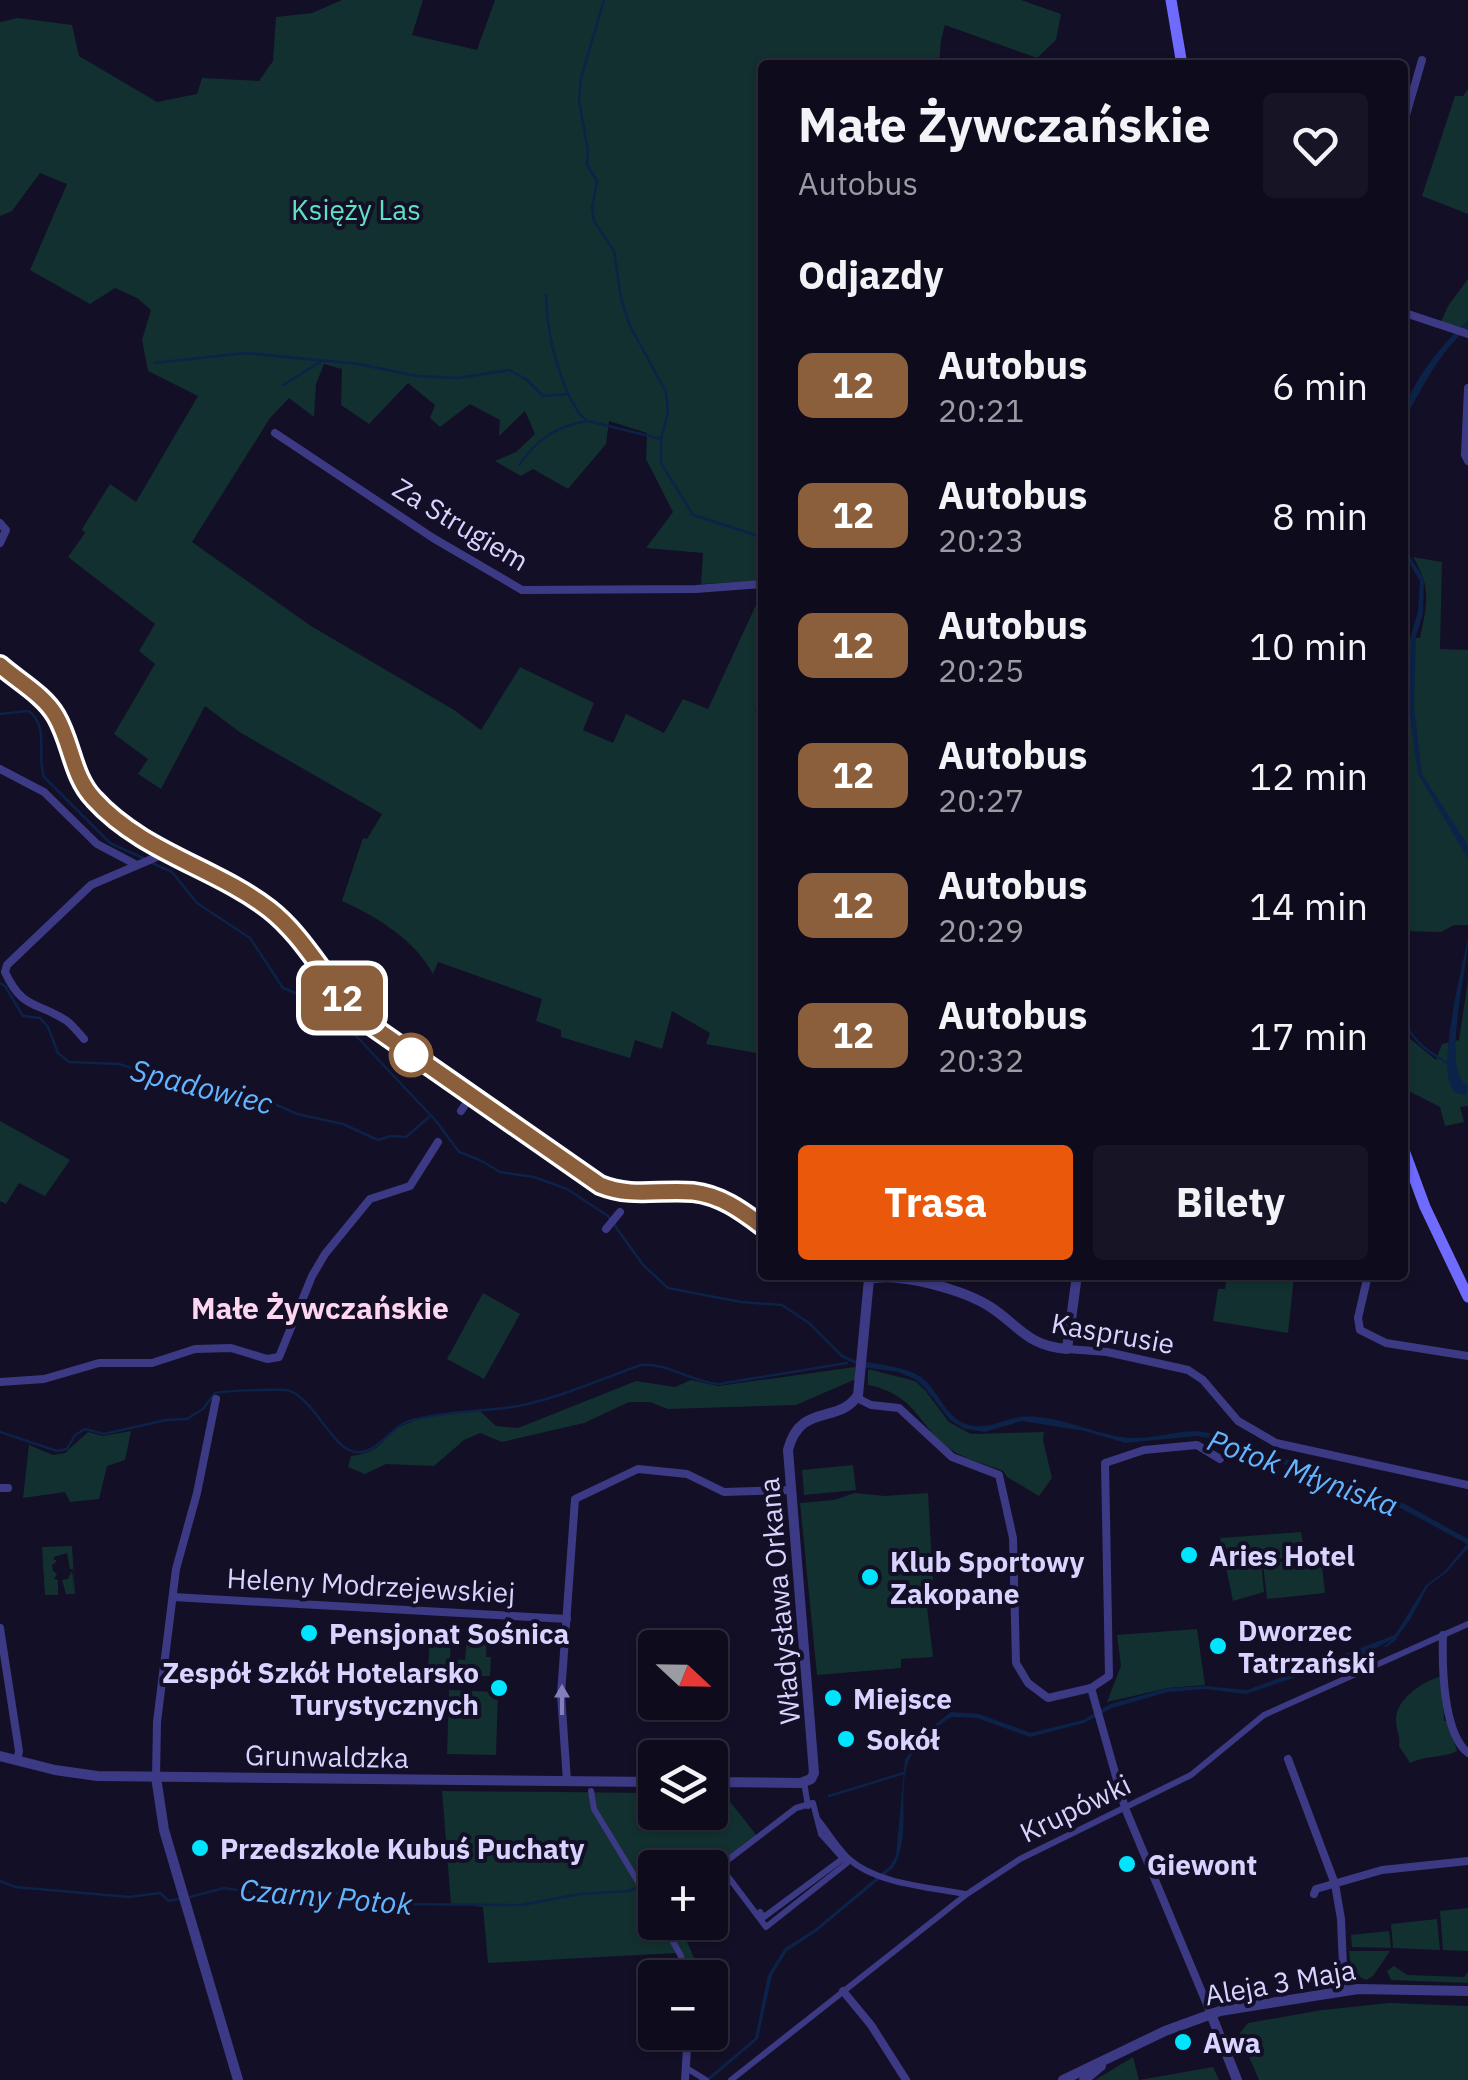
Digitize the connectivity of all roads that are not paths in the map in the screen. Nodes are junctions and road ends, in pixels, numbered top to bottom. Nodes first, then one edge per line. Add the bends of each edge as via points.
1 (1170, 0) edge
2 (1181, 60) edge
3 (1422, 60) dead end
4 (1408, 108) edge
5 (1408, 314) edge
6 (1468, 334) edge
7 (1468, 388) edge
8 (275, 433) dead end
9 (1468, 461) edge
10 (0, 523) edge
11 (0, 542) edge
12 (758, 584) edge
13 (0, 664) edge
14 (0, 769) edge
15 (166, 853) junction
16 (137, 863) junction
17 (84, 1039) dead end
18 (471, 1096) junction
19 (462, 1111) dead end
20 (438, 1142) dead end
21 (1408, 1161) edge
22 (620, 1212) dead end
23 (758, 1223) edge
24 (606, 1229) dead end
25 (869, 1280) edge
26 (890, 1280) edge
27 (1077, 1280) edge
28 (1367, 1280) edge
29 (1467, 1290) edge
30 (1066, 1349) junction
31 (1468, 1356) edge
32 (0, 1382) edge
33 (857, 1398) junction
34 (216, 1400) dead end
35 (1220, 1459) dead end
36 (1468, 1485) edge
37 (790, 1490) junction
38 (173, 1597) junction
39 (567, 1619) junction
40 (1468, 1624) edge
41 (0, 1628) edge
42 (1443, 1636) junction
43 (1091, 1688) junction
44 (1468, 1753) edge
45 (0, 1756) edge
46 (1288, 1759) dead end
47 (17, 1761) junction
48 (156, 1777) junction
49 (567, 1780) junction
50 (808, 1781) junction
51 (638, 1782) edge
52 (728, 1782) edge
53 (591, 1790) dead end
54 (808, 1805) junction
55 (1125, 1808) junction
56 (844, 1858) junction
57 (1468, 1860) edge
58 (728, 1870) dead end
59 (638, 1882) edge
60 (1335, 1884) junction
61 (968, 1894) junction
62 (1314, 1894) dead end
63 (1344, 1990) junction
64 (1468, 1991) edge
65 (843, 1992) junction
66 (1211, 2014) junction
67 (688, 2050) edge
68 (1109, 2059) junction
69 (688, 2068) junction
70 (238, 2080) edge
71 (685, 2080) edge
72 (706, 2080) edge
73 (730, 2080) edge
74 (906, 2080) edge
75 (1063, 2080) edge
76 (1084, 2080) edge
77 (1237, 2080) edge

1 - 2 main road
3 - 4 street
5 - 6 street
7 - 9 street
8 - 12 street, Za Strugiem via 522,590
10 - 11 street via 6,530
13 - 15 street via 56,714 93,798
14 - 16 street via 44,792 96,844
15 - 16 street
15 - 18 street via 271,910 358,1014
16 - 17 street via 91,885 7,965 18,996 66,1021
18 - 19 street
18 - 23 street via 602,1186 635,1194 710,1195
20 - 32 street via 410,1186 370,1199 325,1254 279,1357 195,1348 152,1363 99,1363 44,1380
21 - 29 main road
22 - 24 street
25 - 33 street
26 - 30 street, Kasprusie via 965,1296 1033,1342
27 - 30 street
28 - 31 street via 1360,1330 1386,1342
30 - 36 street, Kasprusie via 1186,1368 1238,1422 1276,1442
33 - 37 street, Władysława Orkana via 798,1428 788,1450
33 - 43 street via 899,1408 952,1457 999,1475 1013,1538 1016,1663 1048,1698
34 - 38 street
35 - 43 street via 1197,1445 1144,1450 1106,1463 1108,1676
37 - 39 street via 724,1492 687,1474 638,1470 575,1499
37 - 50 street, Władysława Orkana via 815,1758
38 - 39 street, Heleny Modrzejewskiej
38 - 48 street
49 -> 39 street via 561,1694
40 - 42 street, Krupówki
41 - 47 street
42 - 44 street via 1449,1715
42 - 55 street, Krupówki via 1264,1714 1191,1774
43 - 55 street
45 - 47 street, Grunwaldzka
46 - 60 street
47 - 48 street, Grunwaldzka via 76,1774
48 - 49 street, Grunwaldzka
48 - 70 street via 160,1814
49 - 51 street, Grunwaldzka
50 - 52 street
50 - 54 street
53 - 59 street via 594,1809
54 - 56 street
54 - 56 street via 720,1866 766,1927 845,1865
55 - 61 street, Krupówki via 1040,1847
55 - 66 street
56 - 58 street via 764,1918
56 - 61 street via 887,1877
57 - 60 street via 1382,1870
60 - 62 street
60 - 63 street
61 - 65 street, Krupówki
63 - 64 street, Aleja 3 Maja
63 - 66 street, Aleja 3 Maja
65 - 73 street, Krupówki
65 - 74 street
66 - 68 street, Aleja 3 Maja
66 - 77 street
67 - 69 street
68 - 75 street, Aleja 3 Maja
68 - 76 street, Aleja 3 Maja
69 - 71 street
69 - 72 street

